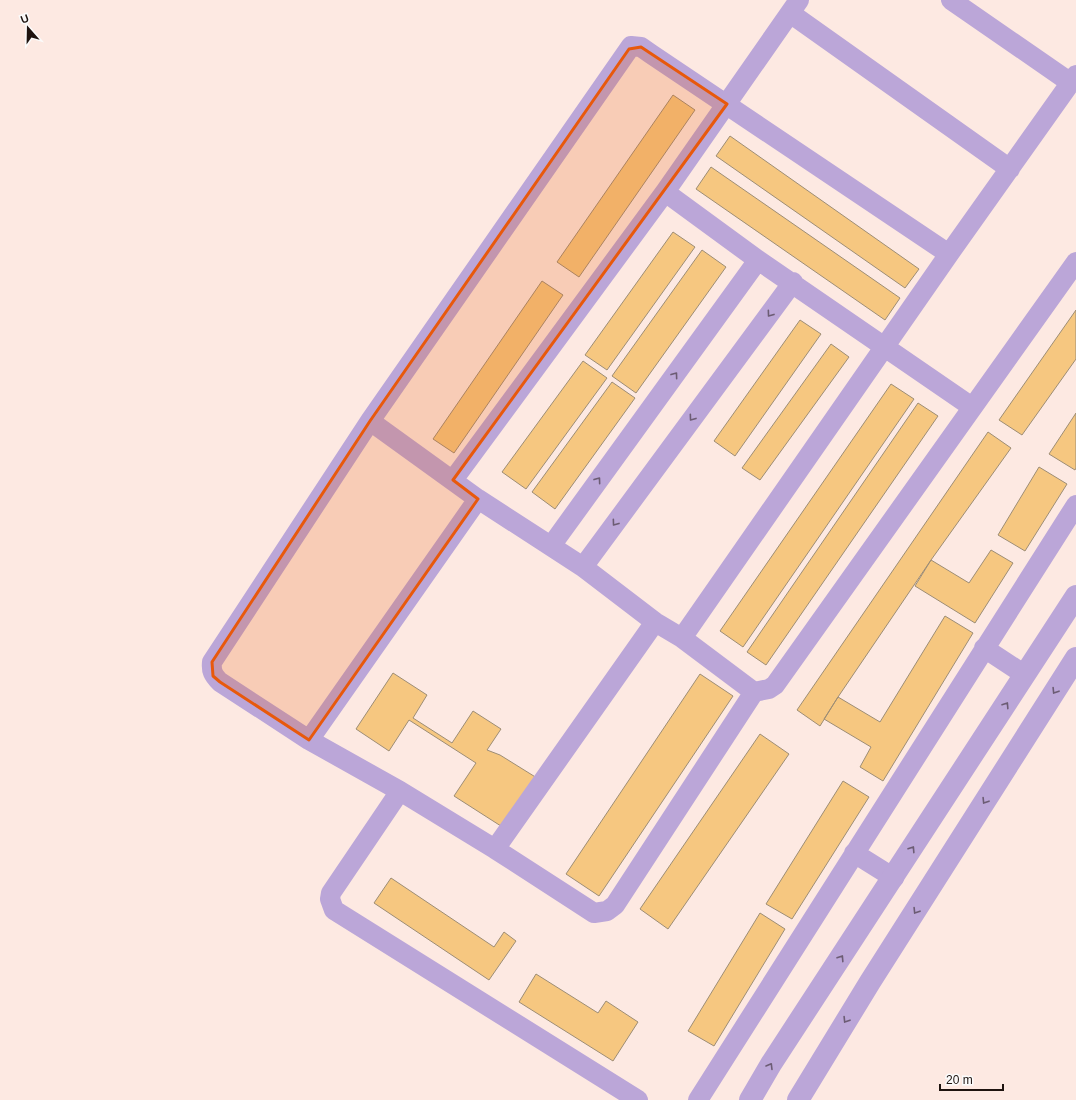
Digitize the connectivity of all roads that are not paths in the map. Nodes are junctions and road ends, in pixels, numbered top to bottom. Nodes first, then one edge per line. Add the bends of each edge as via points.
1 (951, 0) edge
2 (794, 6) edge
3 (1073, 79) edge
4 (727, 104) junction
5 (1010, 170) junction
6 (664, 192) junction
7 (949, 254) junction
8 (758, 260) junction
9 (1076, 262) edge
10 (793, 282) junction
11 (885, 347) junction
12 (972, 407) junction
13 (370, 421) junction
14 (453, 480) junction
15 (478, 499) junction
16 (1076, 504) edge
17 (551, 546) junction
18 (583, 567) junction
19 (1076, 596) edge
20 (656, 622) junction
21 (682, 638) junction
22 (984, 648) junction
23 (1076, 658) edge
24 (1025, 675) junction
25 (754, 692) junction
26 (987, 733) junction
27 (309, 740) junction
28 (1018, 750) junction
29 (400, 791) junction
30 (495, 849) junction
31 (854, 853) junction
32 (894, 878) junction
33 (638, 1100) edge
34 (698, 1100) edge
35 (750, 1100) edge
36 (798, 1100) edge

1 - 3 street
2 - 4 street
2 - 5 street
3 - 5 street
4 - 6 street
4 - 7 street
4 - 13 street via 641,47 632,46
5 - 7 street
6 - 8 street
6 - 14 street
7 - 11 street
8 - 10 street
17 -> 8 street
9 - 12 street
10 - 11 street
10 -> 18 street
11 - 12 street
11 - 21 street
12 - 25 street via 775,685
13 - 14 street
13 - 27 street via 212,662 213,676 220,682
14 - 15 street
15 - 17 street
15 - 27 street
16 - 22 street
17 - 18 street
18 - 20 street
19 - 24 street
20 - 21 street
20 - 30 street
21 - 25 street
22 - 24 street
22 - 31 street
23 -> 28 street
26 -> 24 street
25 - 30 street via 615,905 607,910 594,913
26 - 28 street
32 -> 26 street
27 - 29 street
28 -> 36 street
29 - 30 street
29 - 33 street via 331,894 334,910
31 - 32 street
31 - 34 street
35 -> 32 street

